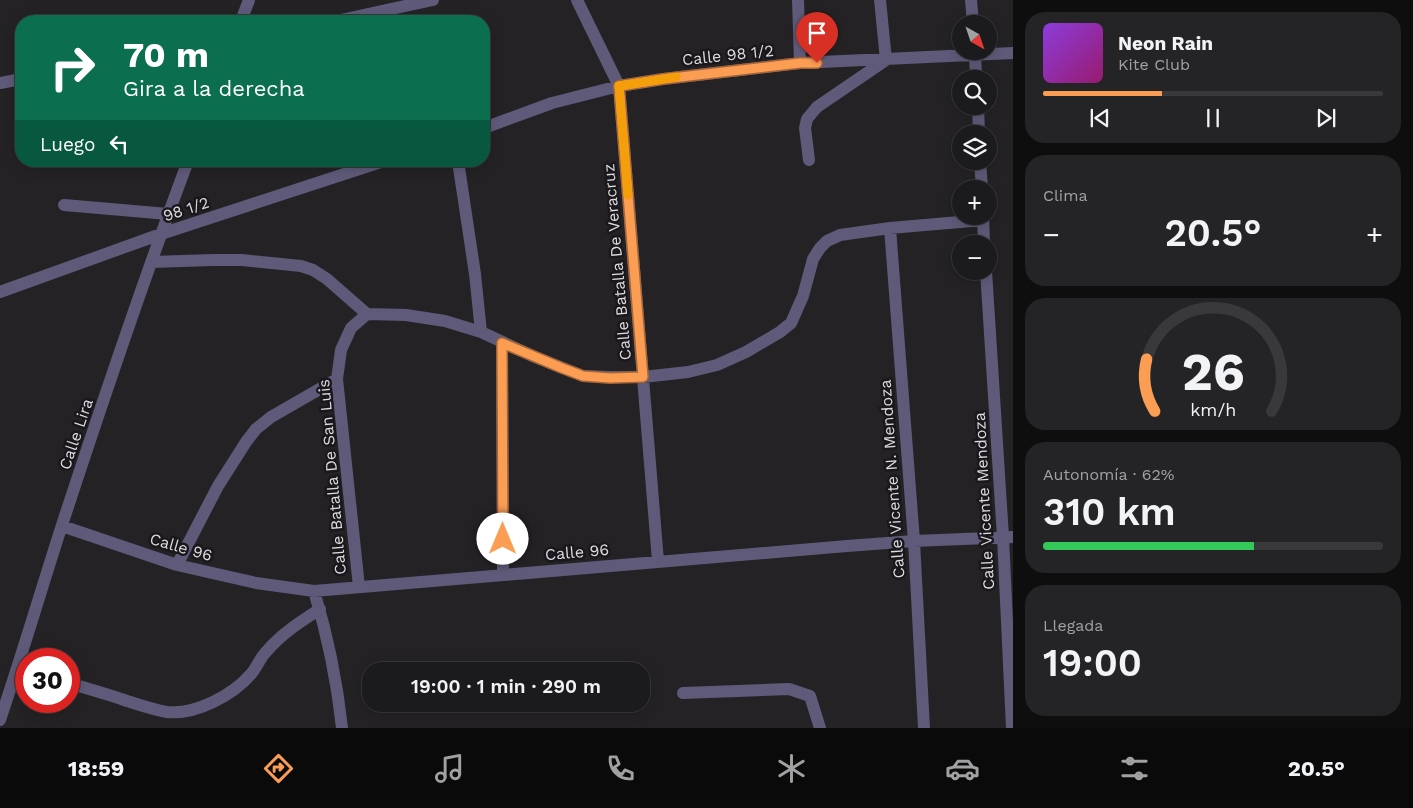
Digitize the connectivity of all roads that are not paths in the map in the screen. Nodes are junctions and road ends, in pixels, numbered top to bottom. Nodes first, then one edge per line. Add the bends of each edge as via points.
1 (249, 0) edge
2 (433, 0) edge
3 (577, 0) edge
4 (798, 0) edge
5 (880, 0) edge
6 (971, 0) edge
7 (243, 15) edge
8 (364, 15) edge
9 (972, 15) edge
10 (998, 53) edge
11 (1013, 53) edge
12 (952, 55) edge
13 (886, 60) junction
14 (800, 63) junction
15 (15, 80) edge
16 (0, 83) edge
17 (619, 86) junction
18 (490, 126) edge
19 (809, 160) dead end
20 (186, 167) edge
21 (366, 167) edge
22 (459, 167) edge
23 (64, 205) dead end
24 (168, 214) junction
25 (952, 221) edge
26 (890, 228) junction
27 (161, 234) junction
28 (151, 262) junction
29 (987, 280) edge
30 (0, 292) edge
31 (367, 314) junction
32 (481, 332) junction
33 (502, 343) junction
34 (643, 377) junction
35 (337, 379) junction
36 (62, 526) junction
37 (1008, 537) edge
38 (914, 541) junction
39 (658, 561) junction
40 (177, 565) junction
41 (503, 575) junction
42 (359, 587) junction
43 (314, 591) junction
44 (320, 610) junction
45 (28, 648) edge
46 (15, 685) edge
47 (80, 686) edge
48 (683, 693) dead end
49 (0, 720) edge
50 (342, 728) edge
51 (820, 728) edge
52 (924, 728) edge
53 (1012, 728) edge

1 - 7 street
2 - 8 street
3 - 17 street, Calle Batalla De Veracruz
4 - 14 street
5 - 13 street
6 - 9 street
10 - 11 street, Calle 98 1/2
12 - 13 street, Calle 98 1/2
13 - 14 street, Calle 98 1/2
13 - 19 street via 817,107 807,119
14 - 17 street, Calle 98 1/2
15 - 16 street
17 - 18 street, Calle 98 1/2 via 552,103
17 - 34 street, Calle Batalla De Veracruz
20 - 24 street, Calle Lira
21 - 27 street, 98 1/2
22 - 32 street
23 - 24 street
24 - 27 street, Calle Lira
25 - 26 street
26 - 34 street via 827,240 813,259 803,296 791,322 769,339 717,365
26 - 38 street, Calle Vicente N. Mendoza
27 - 28 street, Calle Lira
27 - 30 street, 98 1/2
28 - 31 street via 242,260 301,266 327,279
28 - 36 street, Calle Lira
29 - 37 street, Calle Vicente Mendoza
31 - 32 street via 445,321
31 - 35 street, Calle Batalla De San Luis via 351,328 341,350
32 - 33 street
33 - 34 street via 583,376
33 - 41 street
34 - 39 street, Calle Batalla De Veracruz
35 - 40 street via 256,429 218,486
35 - 42 street, Calle Batalla De San Luis
36 - 40 street, Calle 96
36 - 45 street, Calle Lira
37 - 38 street, Calle 96
37 - 53 street, Calle Vicente Mendoza
38 - 39 street, Calle 96
38 - 52 street, Calle Vicente N. Mendoza
39 - 41 street, Calle 96
40 - 43 street, Calle 96 via 256,583
41 - 42 street, Calle 96
42 - 43 street, Calle 96
43 - 44 street, Calle Batalla De San Luis
44 - 47 street via 279,638 237,688 196,709 168,712
44 - 50 street, Calle Batalla De San Luis via 337,686
46 - 49 street, Calle Lira
48 - 51 street via 789,689 810,696

